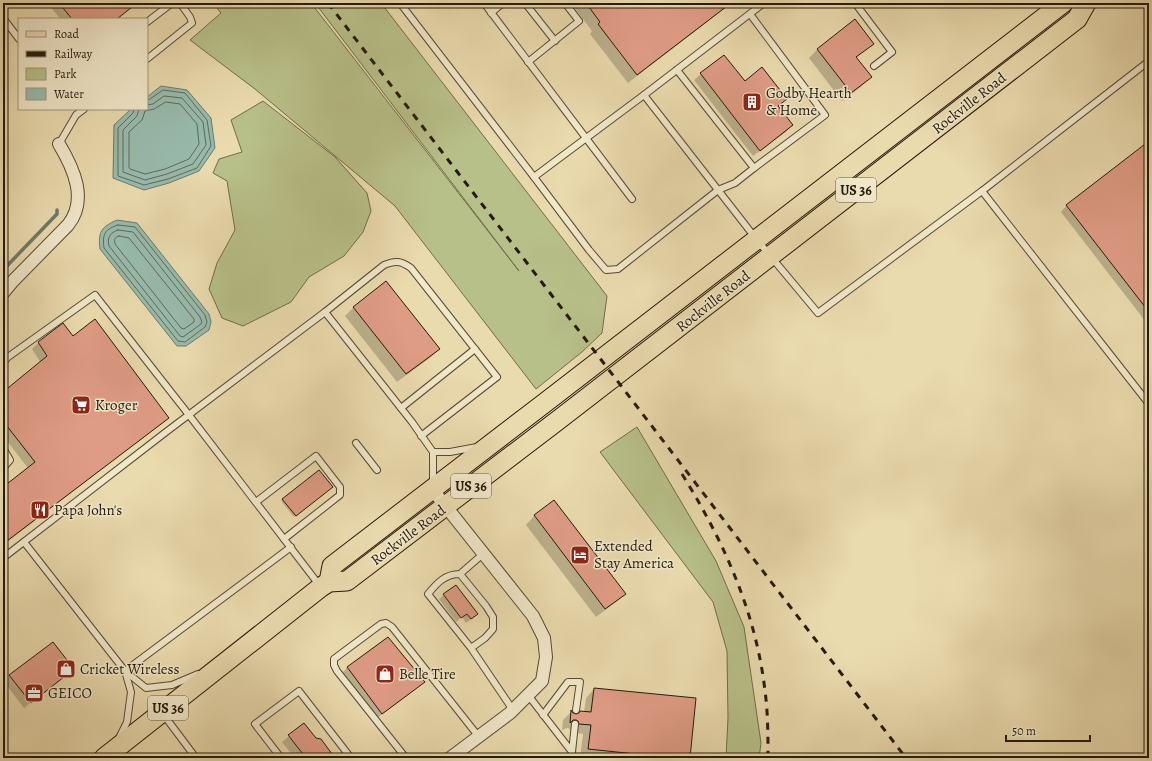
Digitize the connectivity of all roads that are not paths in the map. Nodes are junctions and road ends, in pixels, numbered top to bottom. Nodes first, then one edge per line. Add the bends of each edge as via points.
1 (172, 3) edge
2 (180, 3) edge
3 (400, 3) edge
4 (484, 3) edge
5 (503, 3) edge
6 (525, 3) edge
7 (565, 3) edge
8 (764, 3) edge
9 (855, 3) edge
10 (1063, 3) edge
11 (1086, 3) edge
12 (491, 13) junction
13 (750, 14) junction
14 (3, 18) edge
15 (148, 21) edge
16 (18, 38) edge
17 (555, 41) junction
18 (148, 58) edge
19 (1149, 61) edge
20 (528, 62) junction
21 (874, 66) dead end
22 (677, 70) junction
23 (644, 95) junction
24 (74, 112) edge
25 (586, 138) junction
26 (59, 144) joint
27 (754, 168) junction
28 (534, 177) junction
29 (718, 190) junction
30 (982, 191) junction
31 (632, 199) dead end
32 (757, 240) junction
33 (771, 256) junction
34 (3, 293) edge
35 (325, 312) junction
36 (475, 349) junction
37 (3, 363) edge
38 (1149, 404) edge
39 (401, 408) junction
40 (189, 415) junction
41 (421, 436) junction
42 (356, 443) dead end
43 (492, 443) junction
44 (3, 448) edge
45 (433, 452) junction
46 (3, 468) edge
47 (377, 470) dead end
48 (432, 489) junction
49 (256, 502) junction
50 (446, 506) junction
51 (284, 539) junction
52 (24, 542) junction
53 (290, 547) junction
54 (483, 554) junction
55 (3, 558) edge
56 (460, 574) junction
57 (325, 584) junction
58 (471, 648) junction
59 (224, 663) junction
60 (125, 671) junction
61 (528, 695) junction
62 (513, 710) junction
63 (576, 710) dead end
64 (162, 712) junction
65 (543, 715) junction
66 (575, 724) dead end
67 (479, 737) junction
68 (108, 755) edge
69 (196, 758) edge
70 (281, 758) edge
71 (351, 758) edge
72 (406, 758) edge
73 (450, 758) edge

1 - 15 lane
2 - 18 lane via 192,23
3 - 28 lane
4 - 12 lane
5 - 12 lane
6 - 17 lane
7 - 17 lane via 580,21
8 - 13 lane
9 - 21 lane via 892,52
10 - 32 main road, Rockville Road / US 36
11 - 33 main road, Rockville Road / US 36 via 1077,19
12 - 20 lane
13 - 22 lane
13 - 27 lane via 825,115
14 - 16 lane
17 - 20 lane
19 - 30 lane
20 - 25 lane
22 - 23 lane
22 - 27 lane
23 - 25 lane
23 - 29 lane
24 - 26 lane
25 - 28 lane
25 - 31 lane
26 - 34 street via 76,182 79,201 76,213 68,225
27 - 29 lane via 735,183
28 - 29 lane via 606,270 618,269
29 - 32 lane
30 - 33 lane via 818,313
30 - 38 lane
32 - 33 lane
32 - 43 main road, Rockville Road / US 36
33 - 50 main road, Rockville Road / US 36
35 - 36 lane via 384,265 398,262 411,268
35 - 39 lane
35 - 40 lane
36 - 39 lane
36 - 41 lane via 497,377
37 - 40 lane via 95,295
39 - 41 lane
40 - 49 lane
40 - 52 lane
41 - 45 lane
42 - 47 lane
43 - 45 lane via 450,452
43 - 48 main road, Rockville Road / US 36
44 - 46 lane via 10,460
45 - 48 lane
48 - 50 street
48 - 57 main road, Rockville Road / US 36 via 332,566
49 - 51 lane
49 - 51 lane via 316,456 340,486 340,495
50 - 54 street
50 - 57 main road, Rockville Road / US 36 via 347,581
51 - 53 lane
52 - 55 lane
52 - 60 lane
53 - 57 lane
53 - 60 lane
54 - 56 lane
54 - 61 street via 532,616 544,638 546,657 542,681
56 - 58 lane via 493,617 493,628 485,638
56 - 58 lane via 452,574 437,583 428,594
57 - 59 main road, US 36
58 - 62 lane
59 - 60 lane via 172,685 146,688
59 - 64 main road, US 36
60 - 68 lane via 131,692 127,722
61 - 62 street
61 - 65 lane
62 - 67 street
63 - 65 lane via 580,682 568,682
64 - 68 main road, US 36
64 - 69 lane
65 - 66 lane via 572,752
67 - 72 lane via 392,627 386,623 381,624 334,659 334,665
67 - 73 street
70 - 71 lane via 255,724 300,691

